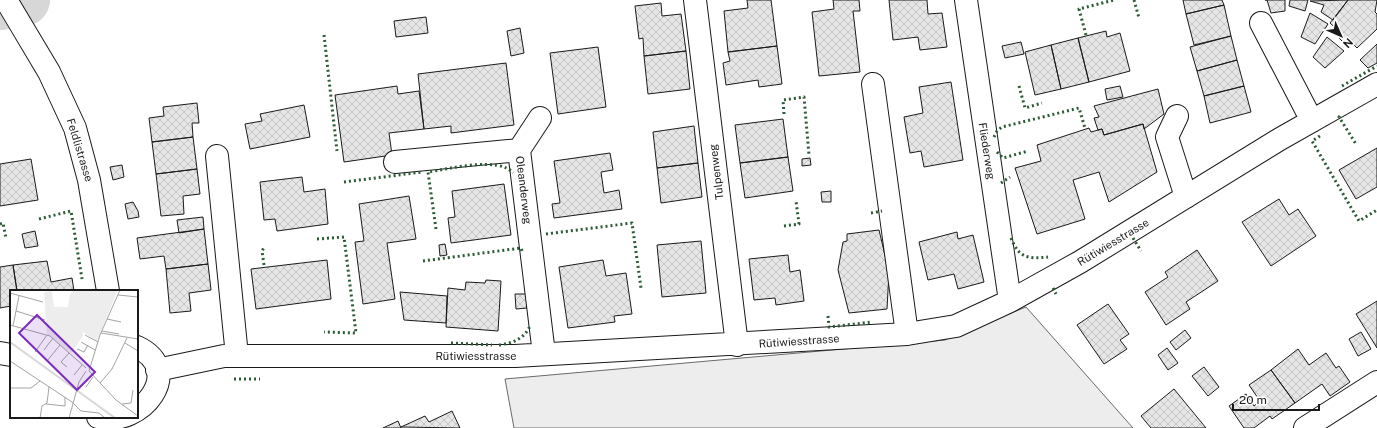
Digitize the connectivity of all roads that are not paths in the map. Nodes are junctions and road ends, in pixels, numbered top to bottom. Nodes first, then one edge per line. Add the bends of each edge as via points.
1 (6, 0) edge
2 (695, 0) edge
3 (966, 0) edge
4 (1261, 23) dead end
5 (873, 84) dead end
6 (1377, 84) edge
7 (1177, 116) dead end
8 (540, 118) dead end
9 (1312, 121) junction
10 (519, 150) junction
11 (216, 156) dead end
12 (395, 162) dead end
13 (1186, 197) junction
14 (108, 290) edge
15 (1010, 301) junction
16 (907, 334) junction
17 (737, 345) junction
18 (138, 348) edge
19 (0, 353) edge
20 (544, 354) junction
21 (10, 355) edge
22 (237, 356) junction
23 (157, 370) junction
24 (1377, 382) edge
25 (101, 418) edge
26 (132, 425) edge
27 (1305, 428) edge

1 - 14 street, Feldlistrasse via 44,63 75,128 89,180
2 - 17 street, Tulpenweg
3 - 15 street, Fliederweg
4 - 9 street
5 - 16 street
6 - 9 street, Rütiwiesstrasse
7 - 13 street via 1167,137
8 - 10 street
9 - 13 street, Rütiwiesstrasse
10 - 12 street, Oleanderweg
10 - 20 street, Oleanderweg
11 - 22 street
13 - 15 street, Rütiwiesstrasse via 1080,262
15 - 16 street, Rütiwiesstrasse via 956,326
16 - 17 street, Rütiwiesstrasse
17 - 20 street, Rütiwiesstrasse
18 - 23 street via 151,358
19 - 21 street
20 - 22 street, Rütiwiesstrasse
22 - 23 street, Rütiwiesstrasse via 224,356
23 - 26 street via 158,383 154,401
24 - 27 street
25 - 26 street

